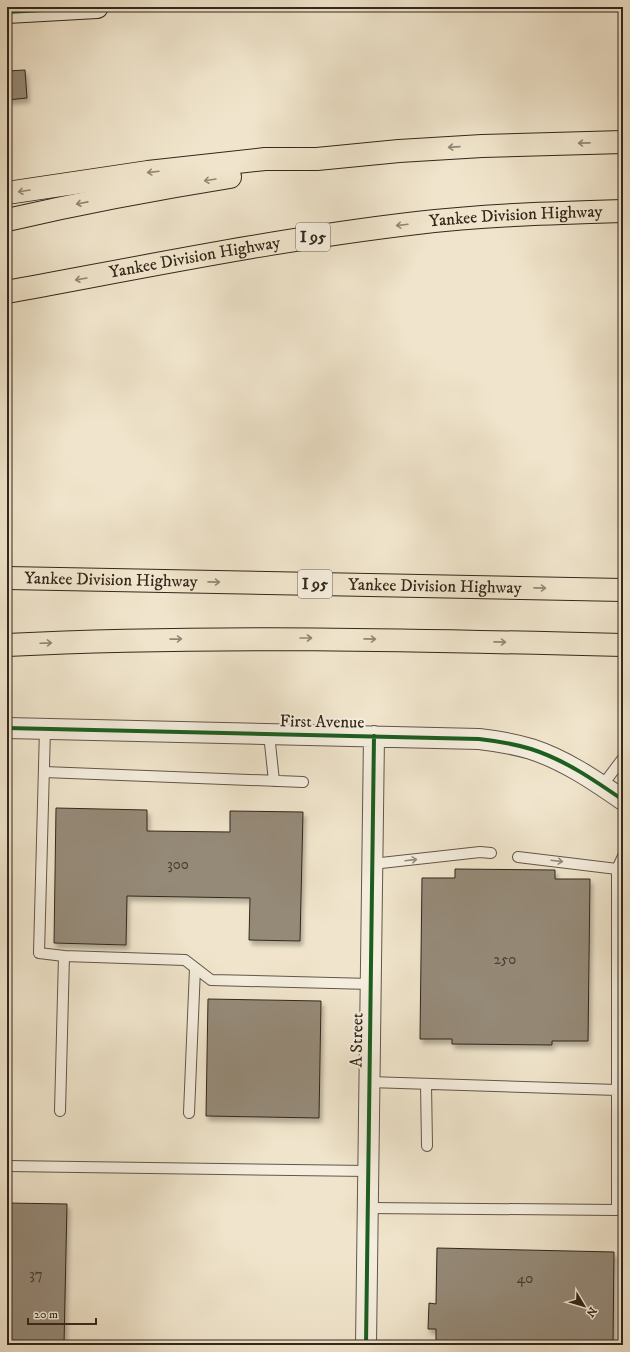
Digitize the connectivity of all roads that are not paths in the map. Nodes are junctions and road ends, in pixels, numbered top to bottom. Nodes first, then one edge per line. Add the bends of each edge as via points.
1 (97, 7) edge
2 (36, 9) edge
3 (7, 12) edge
4 (623, 142) edge
5 (317, 159) junction
6 (7, 193) edge
7 (623, 211) edge
8 (7, 220) edge
9 (7, 292) edge
10 (7, 578) edge
11 (74, 580) junction
12 (623, 590) edge
13 (7, 592) edge
14 (7, 645) edge
15 (623, 645) edge
16 (7, 728) edge
17 (45, 729) junction
18 (269, 734) junction
19 (374, 736) junction
20 (623, 758) edge
21 (44, 772) junction
22 (274, 781) junction
23 (303, 782) dead end
24 (602, 786) junction
25 (623, 800) edge
26 (491, 853) dead end
27 (623, 856) edge
28 (518, 857) dead end
29 (372, 864) junction
30 (618, 869) junction
31 (64, 956) junction
32 (195, 968) junction
33 (371, 984) junction
34 (369, 1082) junction
35 (426, 1084) junction
36 (617, 1090) junction
37 (60, 1111) dead end
38 (189, 1113) dead end
39 (427, 1146) dead end
40 (7, 1166) edge
41 (368, 1171) junction
42 (368, 1208) junction
43 (366, 1345) edge

1 - 2 main road
2 - 3 main road
4 -> 5 highway via 482,146
5 -> 6 highway via 265,159 104,178
5 -> 8 highway via 266,171 92,201
7 -> 9 highway, Yankee Division Highway / I 95 via 454,220 364,230 254,246
10 - 11 highway, Yankee Division Highway / I 95
11 -> 12 highway, Yankee Division Highway / I 95
11 - 13 highway
14 -> 15 highway via 189,639 331,638
16 - 17 street, First Avenue
17 - 18 street, First Avenue
17 - 21 lane
18 - 19 street, First Avenue
18 - 22 lane
19 - 24 street, First Avenue via 479,739 515,745 562,762
19 - 29 street, A Street
20 - 24 lane
21 - 22 lane
21 - 31 lane via 39,953
22 - 23 lane
24 - 25 street, First Avenue
29 -> 26 lane via 480,852
27 - 30 lane
28 -> 30 lane
29 - 33 street, A Street
30 - 36 lane
31 - 32 lane via 185,960
31 - 37 lane
32 - 33 lane via 211,980
32 - 38 lane
33 - 34 street, A Street
34 - 35 lane
34 - 41 street, A Street
35 - 36 lane
35 - 39 lane
36 - 42 lane via 617,1210
40 - 41 lane
41 - 42 street, A Street
42 - 43 street, A Street

